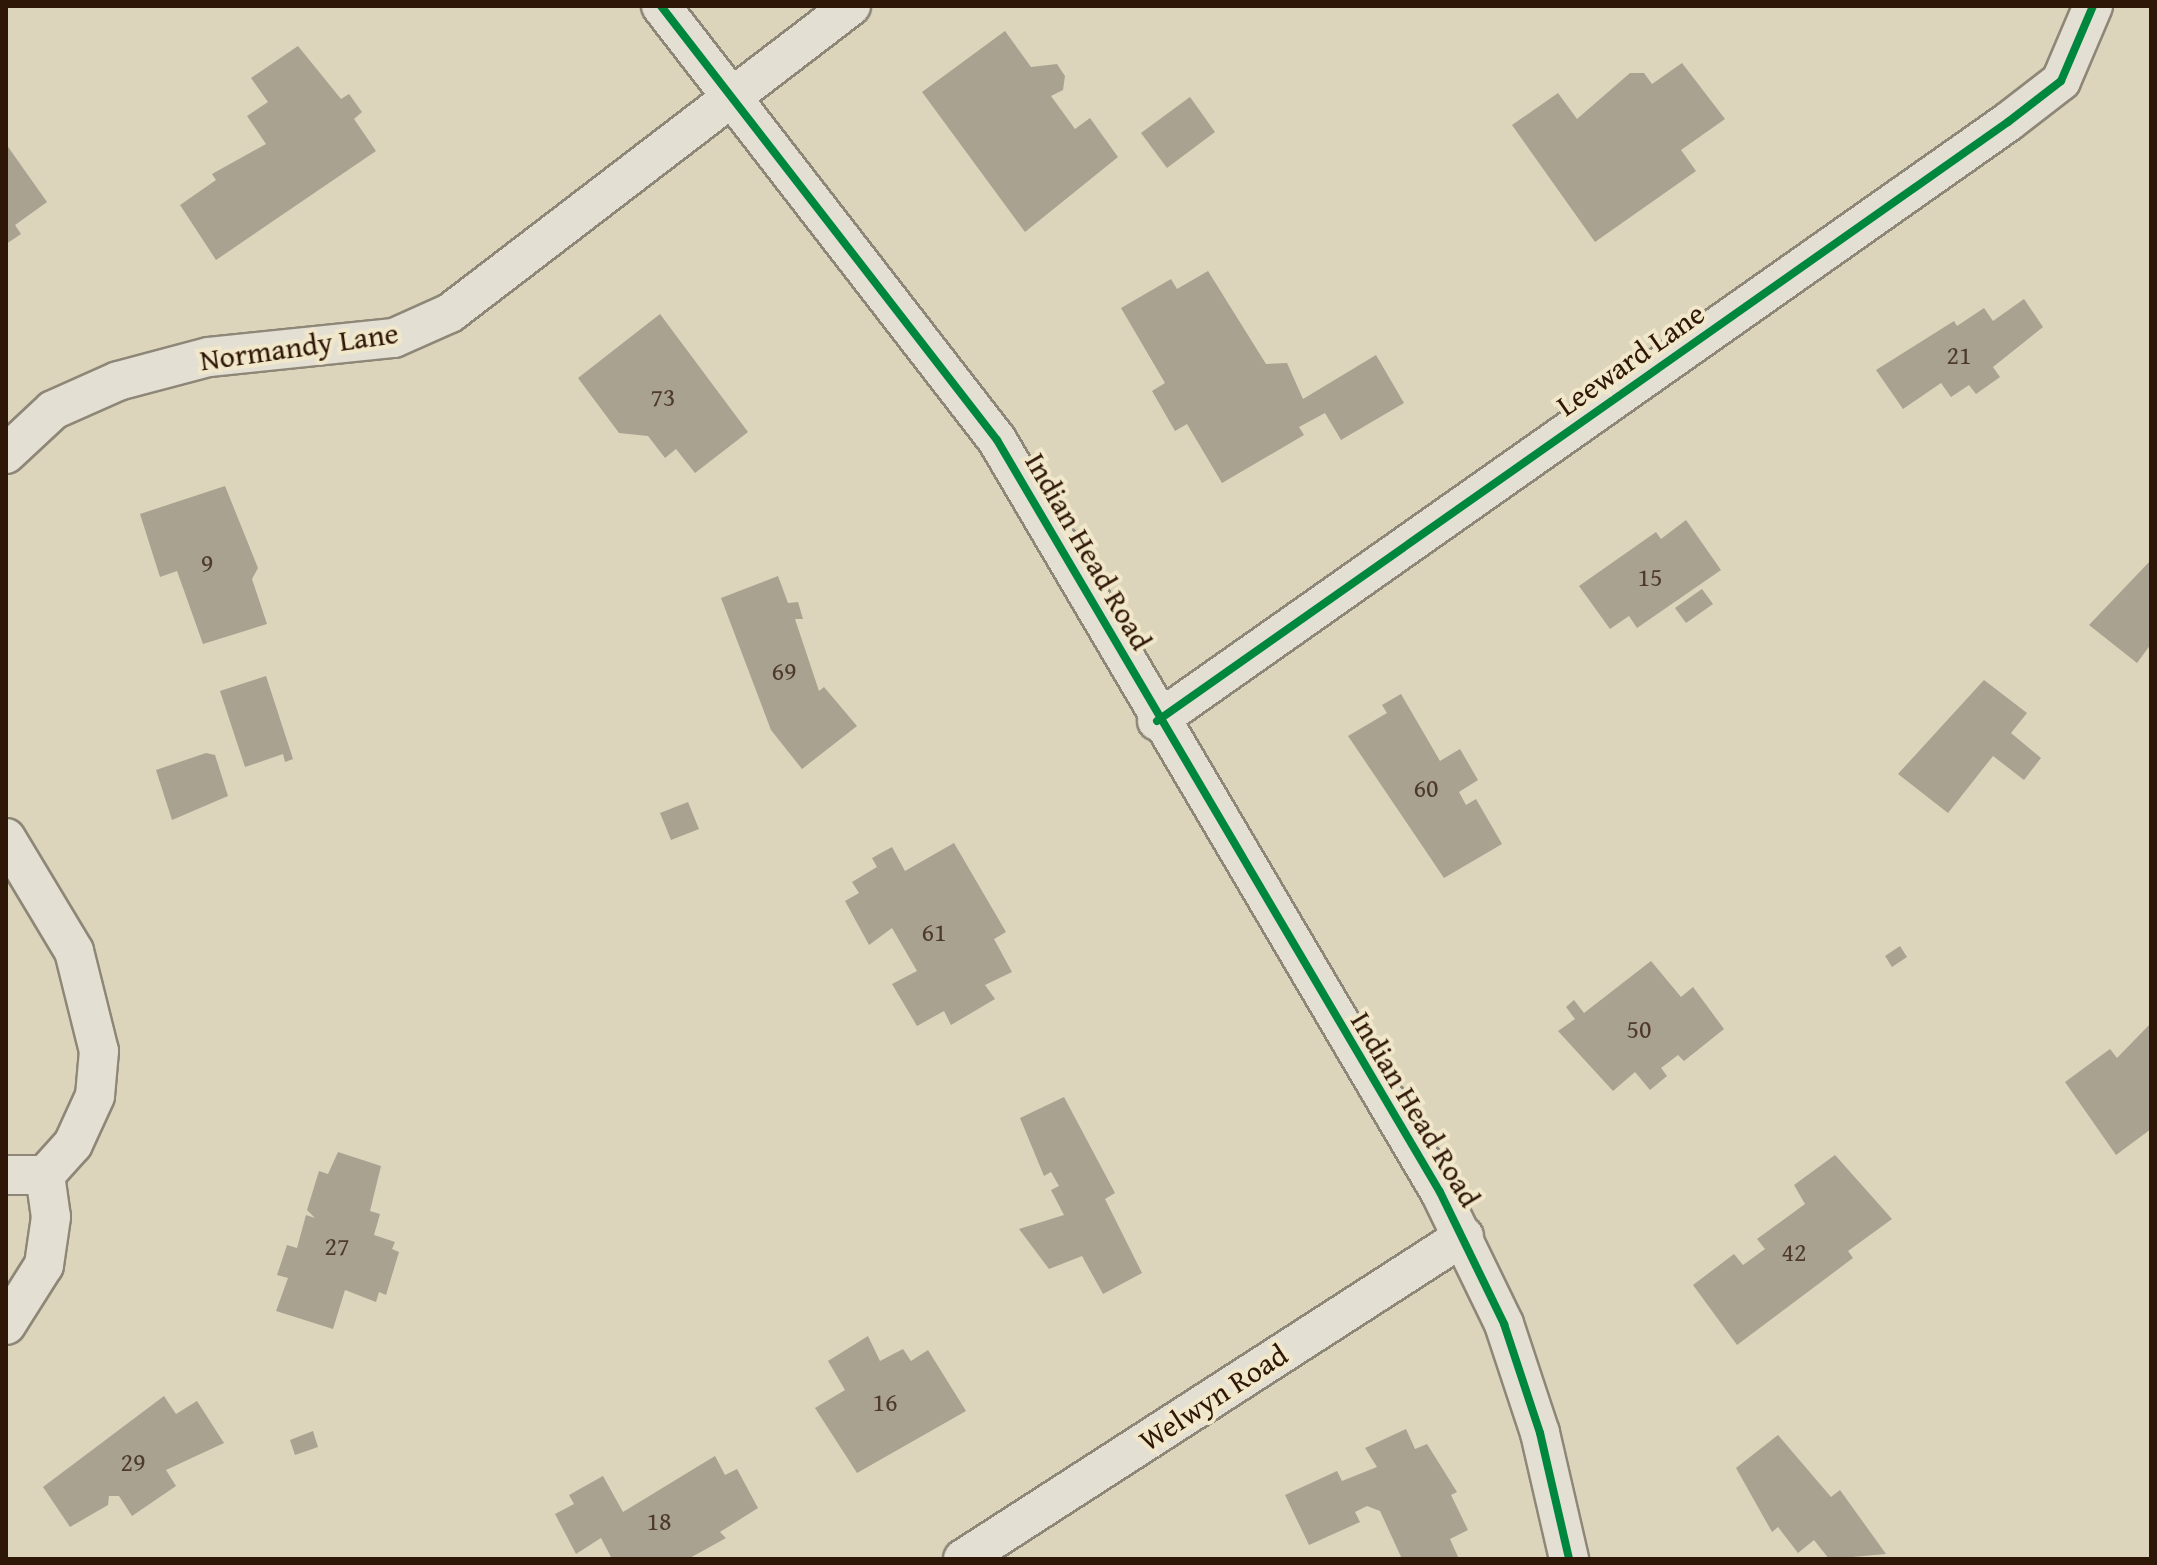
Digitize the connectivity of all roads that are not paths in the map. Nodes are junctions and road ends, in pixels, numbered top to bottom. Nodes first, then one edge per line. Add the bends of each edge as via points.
1 (661, 6) edge
2 (851, 6) edge
3 (2093, 6) edge
4 (736, 101) junction
5 (6, 454) edge
6 (1157, 721) junction
7 (6, 838) edge
8 (6, 1175) edge
9 (45, 1175) junction
10 (1464, 1236) junction
11 (6, 1325) edge
12 (963, 1559) edge
13 (1569, 1559) edge

1 - 4 street, Indian Head Road
2 - 4 street, Normandy Lane
3 - 6 street, Leeward Lane via 2081,48 2050,89
4 - 5 street, Normandy Lane via 450,313 394,338 209,357 118,381 53,410
4 - 6 street, Indian Head Road via 997,440
6 - 10 street, Indian Head Road
7 - 9 street via 74,951 99,1051 95,1096 73,1144
8 - 9 street
9 - 11 street via 51,1217 44,1265
10 - 12 street, Welwyn Road
10 - 13 street, Indian Head Road via 1540,1433

